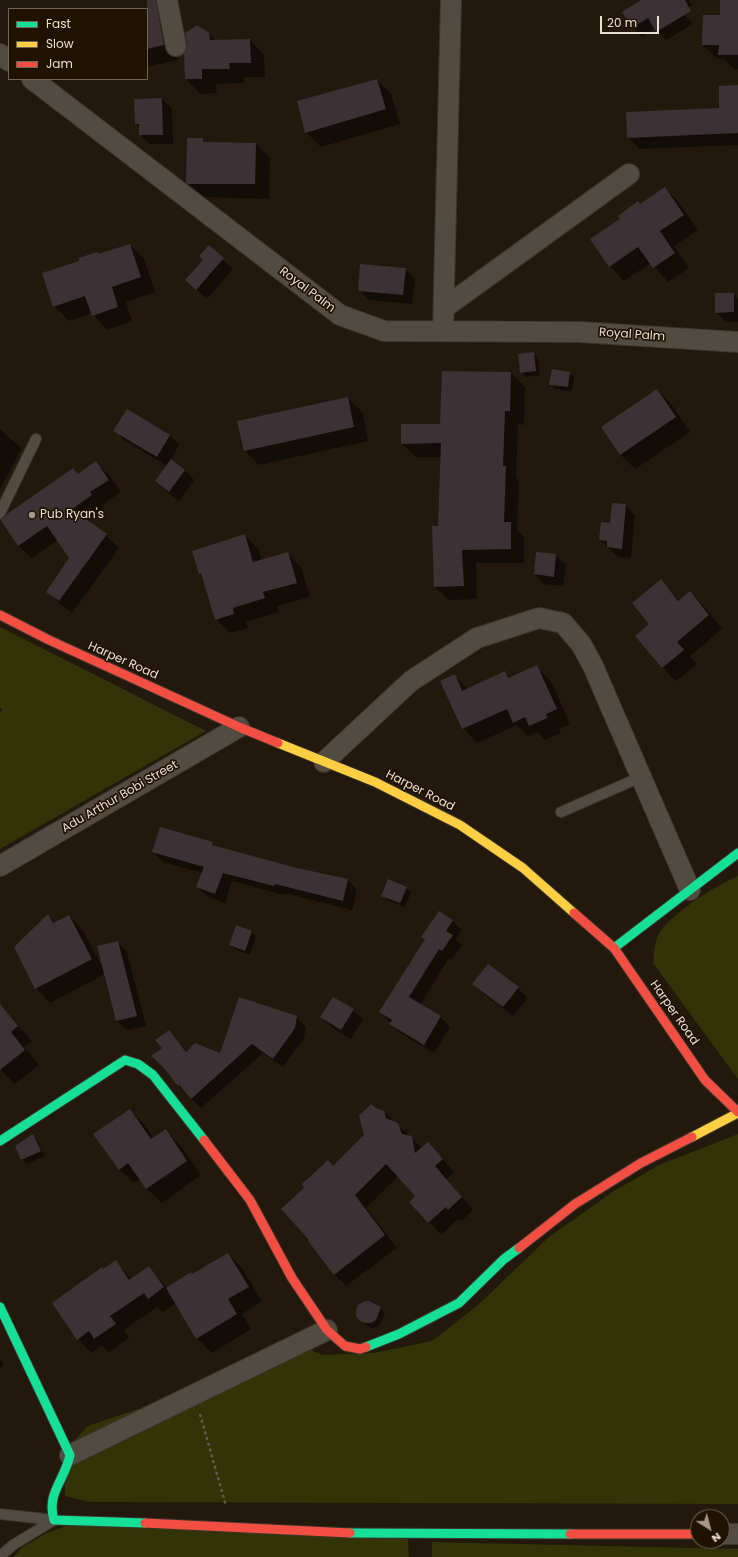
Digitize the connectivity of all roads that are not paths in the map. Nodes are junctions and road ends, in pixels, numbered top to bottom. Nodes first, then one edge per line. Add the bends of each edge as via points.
1 (167, 0) edge
2 (451, 0) edge
3 (176, 46) dead end
4 (0, 54) edge
5 (8, 60) edge
6 (33, 80) edge
7 (629, 174) dead end
8 (444, 308) junction
9 (443, 331) junction
10 (738, 342) edge
11 (36, 439) dead end
12 (0, 513) edge
13 (0, 615) edge
14 (239, 727) junction
15 (324, 762) junction
16 (641, 777) junction
17 (561, 812) dead end
18 (738, 853) edge
19 (0, 866) edge
20 (690, 890) junction
21 (614, 948) junction
22 (738, 1112) edge
23 (0, 1141) edge
24 (0, 1307) edge
25 (327, 1330) junction
26 (70, 1455) junction
27 (0, 1514) edge
28 (54, 1520) junction
29 (690, 1534) edge
30 (0, 1556) edge

1 - 3 street
2 - 8 street
4 - 5 street
6 - 9 street, Royal Palm via 340,315 384,331
7 - 8 street
8 - 9 street
9 - 10 street, Royal Palm via 579,332
11 - 12 lane
13 - 14 street, Harper Road
14 - 15 street, Harper Road
14 - 19 street, Adu Arthur Bobi Street
15 - 16 street via 411,681 477,638 539,618 563,622 582,644
15 - 21 street, Harper Road via 375,782 460,825 523,868
16 - 17 lane
16 - 20 street
18 - 20 street
20 - 21 street
21 - 22 street, Harper Road via 705,1080
22 - 25 street via 641,1163 575,1204 504,1260 459,1303 399,1334 360,1349 345,1346
23 - 25 street via 125,1060 138,1064 153,1075 250,1200 292,1278
24 - 26 street
25 - 26 street
26 - 28 street via 52,1499
27 - 28 lane
28 - 29 street via 352,1532
28 - 30 lane

